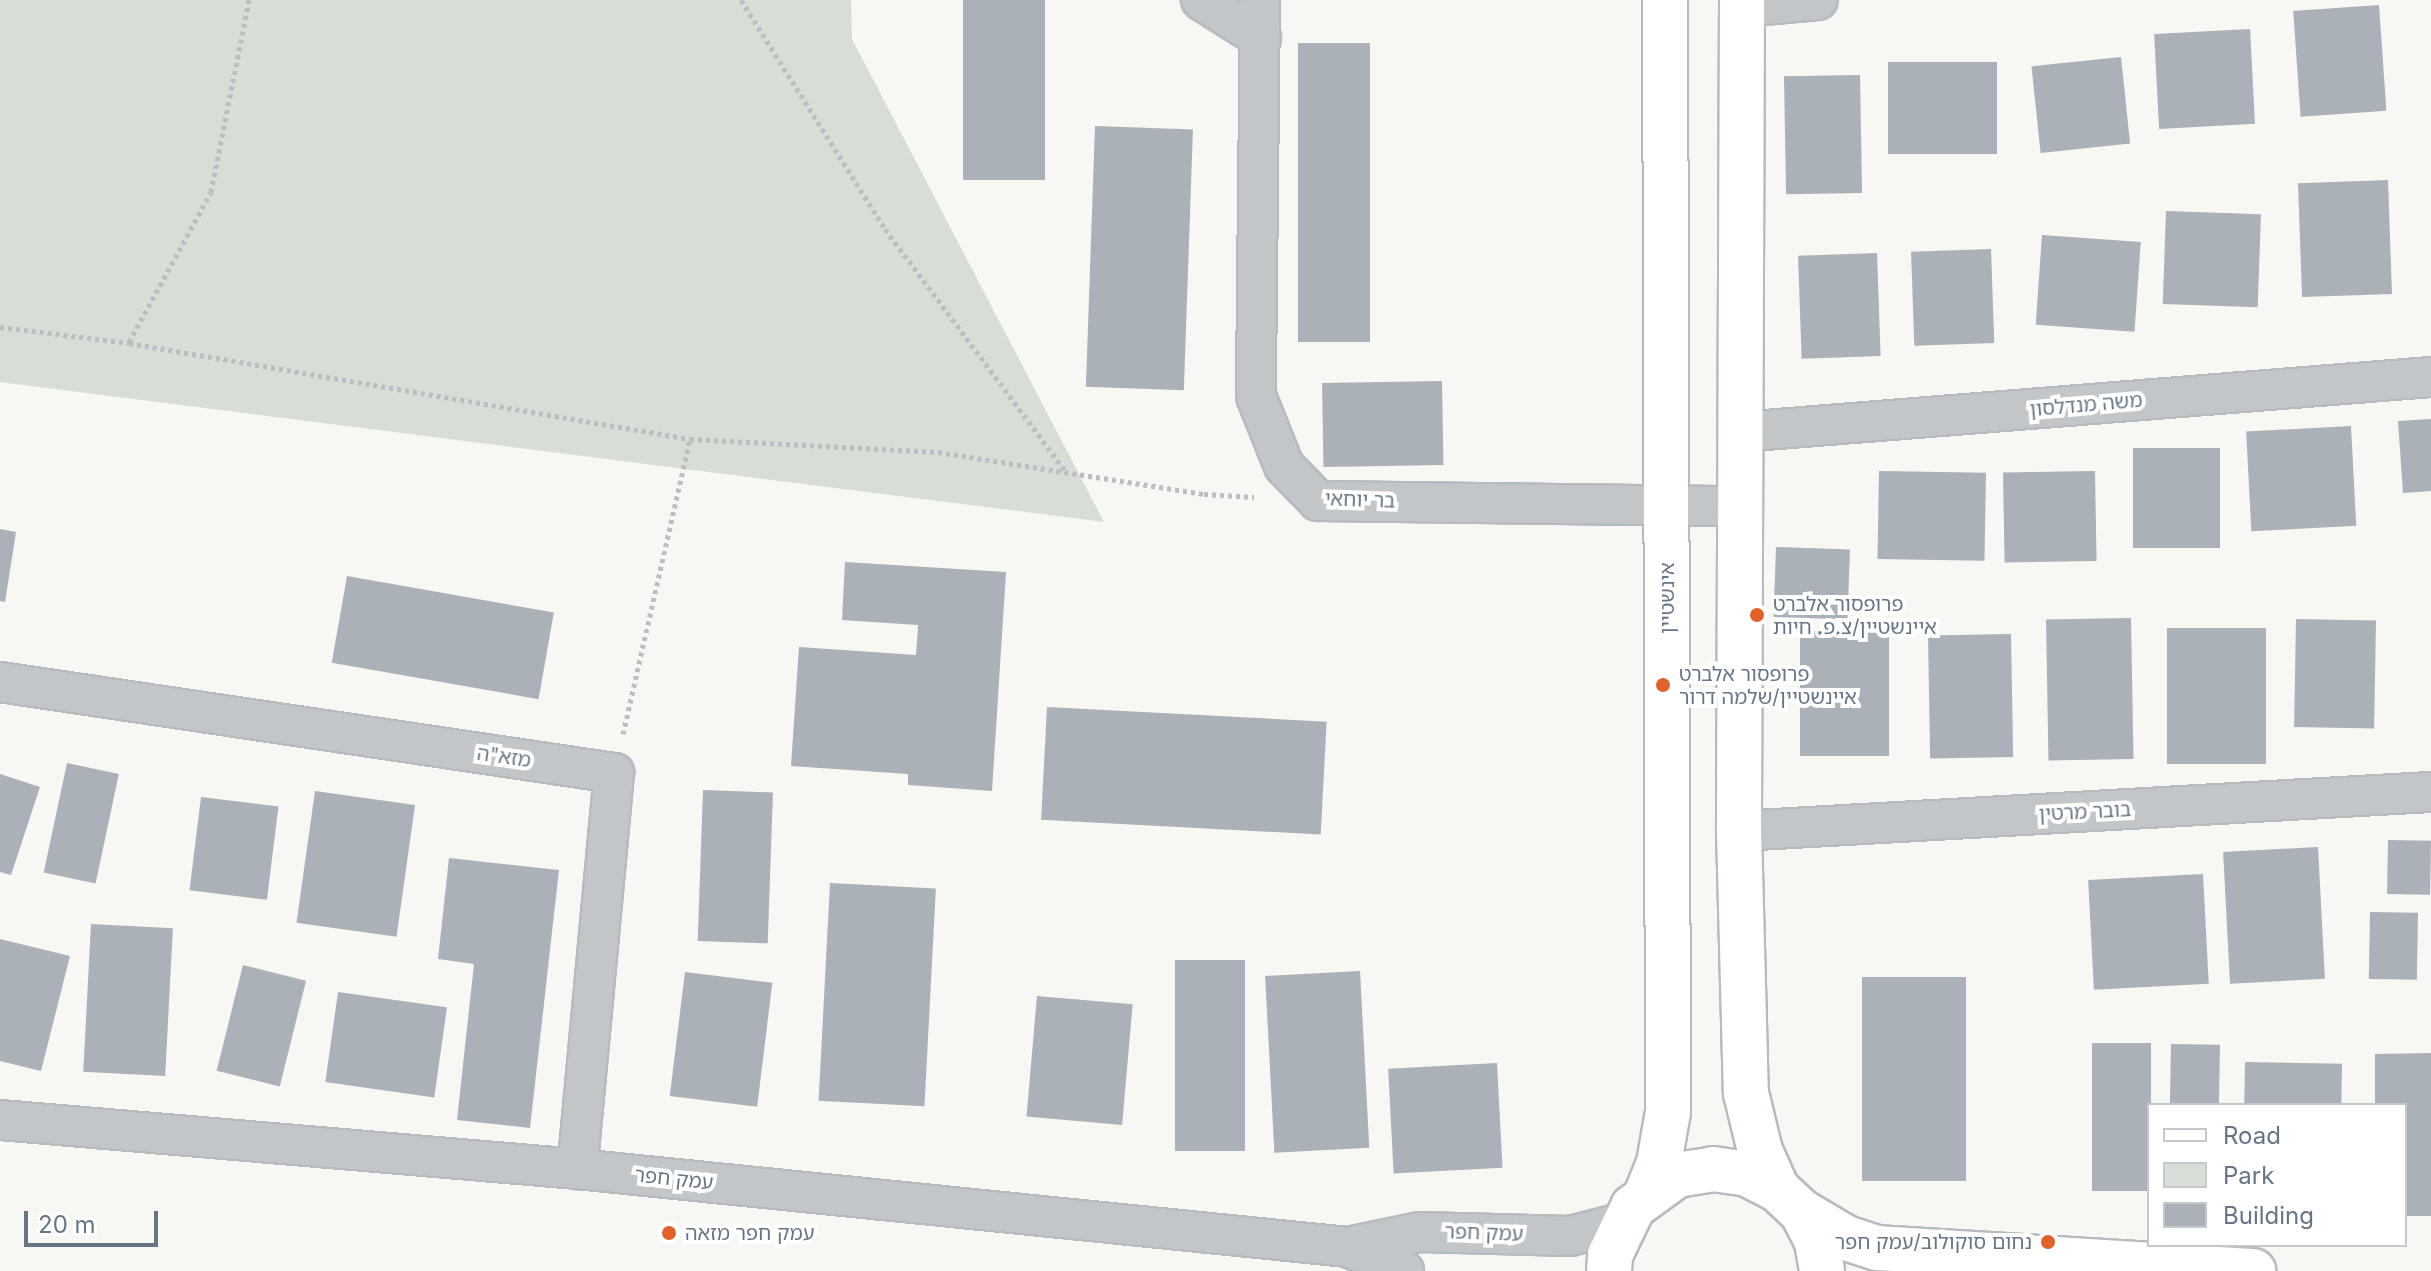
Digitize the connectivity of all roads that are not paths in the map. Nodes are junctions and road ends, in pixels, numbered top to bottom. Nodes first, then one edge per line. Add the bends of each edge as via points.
1 (1201, 0) edge
2 (1260, 0) edge
3 (1665, 0) edge
4 (1818, 0) edge
5 (1742, 3) edge
6 (1261, 38) junction
7 (2431, 377) edge
8 (1740, 432) junction
9 (1667, 505) junction
10 (1740, 506) junction
11 (0, 682) edge
12 (2431, 792) edge
13 (1739, 831) junction
14 (0, 1120) edge
15 (577, 1169) junction
16 (1790, 1201) junction
17 (1634, 1208) junction
18 (1347, 1247) junction
19 (1404, 1271) edge
20 (1609, 1271) edge
21 (1822, 1271) edge
22 (2253, 1271) edge

1 - 6 street
2 - 6 street, בר יוחאי
3 - 9 main road, אינשטיין
4 - 5 street
5 - 8 main road
6 - 9 street, בר יוחאי via 1256,396 1284,466 1318,501
7 - 8 street, משה מנדלסון
8 - 10 main road
9 - 10 street, בר יוחאי
9 - 17 main road, אינשטיין via 1668,1112 1659,1163
10 - 13 main road
11 - 15 street, מזא"ה via 614,773
12 - 13 street, בובר מרטין
13 - 16 main road via 1746,1093 1760,1151
14 - 15 street, עמק חפר
15 - 18 street, עמק חפר
16 - 17 main road via 1747,1174 1713,1169 1677,1175
16 - 21 main road via 1817,1242
16 - 22 main road via 1846,1238 1877,1248
17 - 18 street, עמק חפר via 1570,1236 1420,1232
17 - 20 main road, אינשטיין
18 - 19 street, עמק חפר

